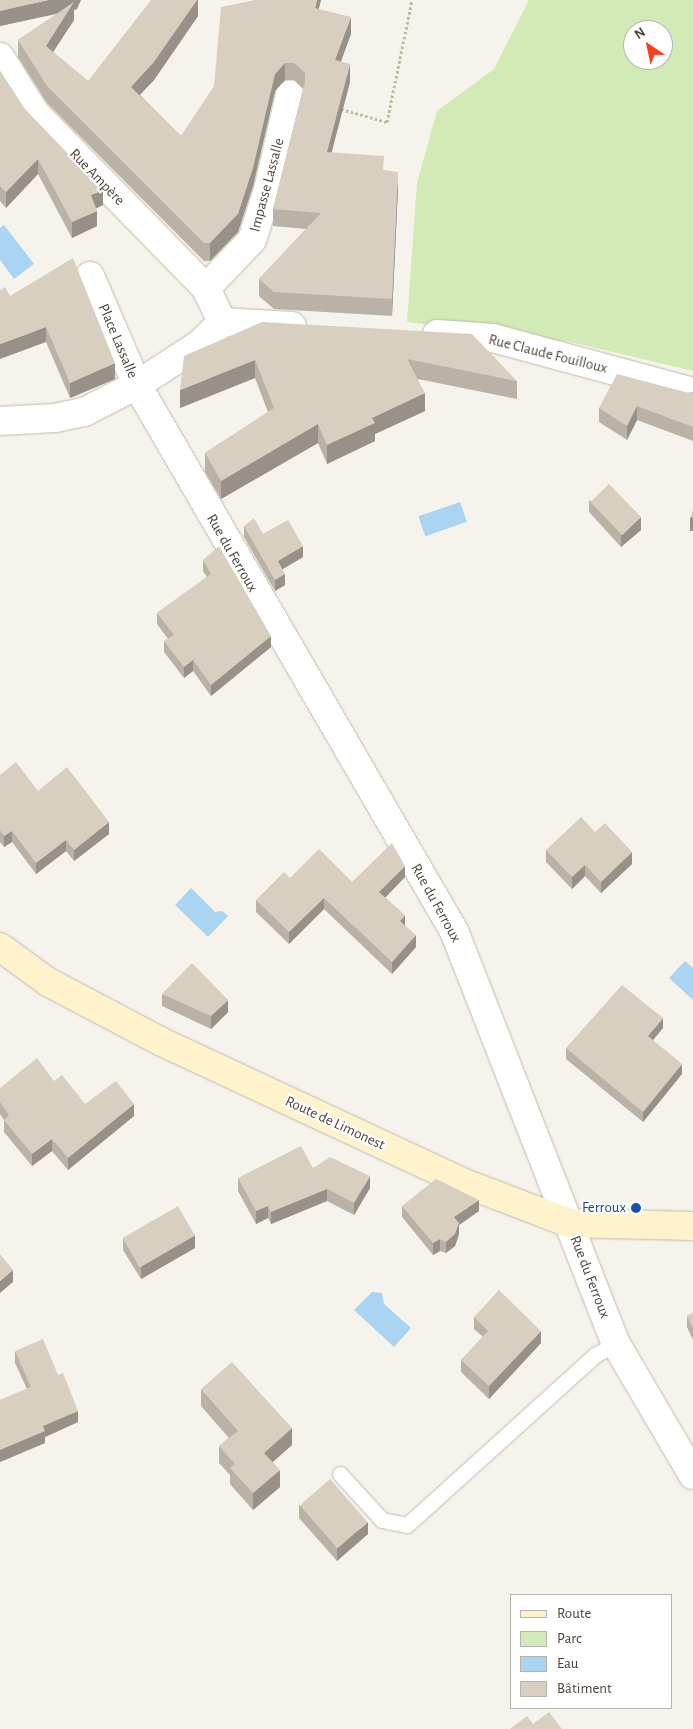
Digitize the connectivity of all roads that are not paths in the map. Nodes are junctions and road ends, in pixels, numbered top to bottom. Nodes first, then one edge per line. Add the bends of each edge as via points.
1 (0, 57) edge
2 (290, 95) road end
3 (90, 276) dead end
4 (206, 288) junction
5 (222, 322) junction
6 (321, 327) edge
7 (408, 331) edge
8 (137, 385) junction
9 (693, 392) edge
10 (0, 421) edge
11 (0, 947) edge
12 (569, 1223) junction
13 (693, 1226) edge
14 (616, 1344) junction
15 (340, 1474) dead end
16 (693, 1475) edge

1 - 4 street, Rue Ampère via 35,114
2 - 4 street, Impasse Lassalle via 268,190 252,240
3 - 8 street, Place Lassalle
4 - 5 street
5 - 6 street
5 - 8 street, Place Lassalle via 200,344
7 - 9 street, Rue Claude Fouilloux via 493,338
8 - 10 street via 84,412 55,418
8 - 12 street, Rue du Ferroux via 454,931
11 - 12 street, Route de Limonest via 48,982 162,1042 467,1184
12 - 13 street, Route de Limonest
12 - 14 street, Rue du Ferroux
14 - 15 lane via 595,1355 407,1525 382,1520
14 - 16 street, Rue du Ferroux

